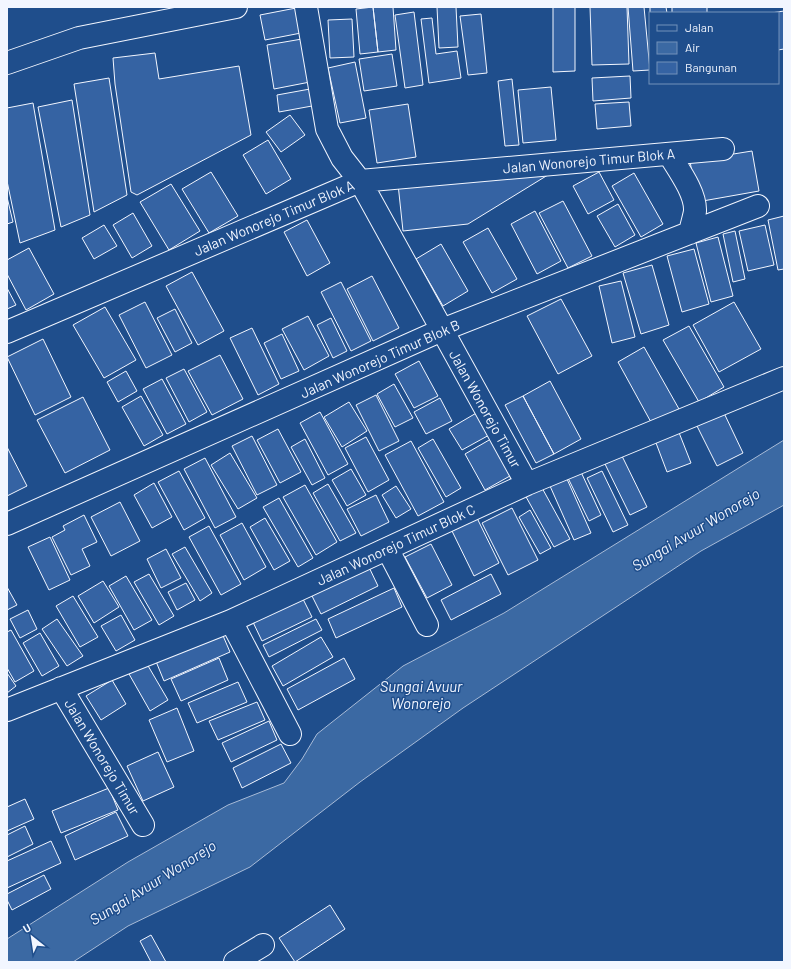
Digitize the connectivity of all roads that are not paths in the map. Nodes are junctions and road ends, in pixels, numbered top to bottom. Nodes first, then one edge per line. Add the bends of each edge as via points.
1 (236, 7) edge
2 (306, 7) edge
3 (7, 63) edge
4 (723, 149) dead end
5 (669, 154) junction
6 (360, 181) junction
7 (758, 206) dead end
8 (690, 233) junction
9 (442, 330) junction
10 (7, 332) edge
11 (784, 378) edge
12 (527, 484) junction
13 (7, 524) edge
14 (388, 550) junction
15 (231, 621) junction
16 (427, 625) dead end
17 (61, 688) junction
18 (7, 710) edge
19 (290, 734) dead end
20 (142, 825) dead end
21 (263, 945) dead end
22 (236, 962) edge

1 - 3 street via 79,38
2 - 6 street, Jalan Wonorejo Timur via 327,129 342,158
4 - 5 street, Jalan Wonorejo Timur Blok A
5 - 6 street, Jalan Wonorejo Timur Blok A
5 - 8 street via 690,191 695,210
6 - 9 street, Jalan Wonorejo Timur
6 - 10 street, Jalan Wonorejo Timur Blok A
7 - 8 street, Jalan Wonorejo Timur Blok B
8 - 9 street, Jalan Wonorejo Timur Blok B
9 - 12 street, Jalan Wonorejo Timur
9 - 13 street, Jalan Wonorejo Timur Blok B
11 - 12 street, Jalan Wonorejo Timur Blok C
12 - 14 street, Jalan Wonorejo Timur Blok C
14 - 15 street, Jalan Wonorejo Timur Blok C
14 - 16 street
15 - 17 street, Jalan Wonorejo Timur Blok C
15 - 19 street
17 - 18 street, Jalan Wonorejo Timur Blok C
17 - 20 street, Jalan Wonorejo Timur
21 - 22 street

